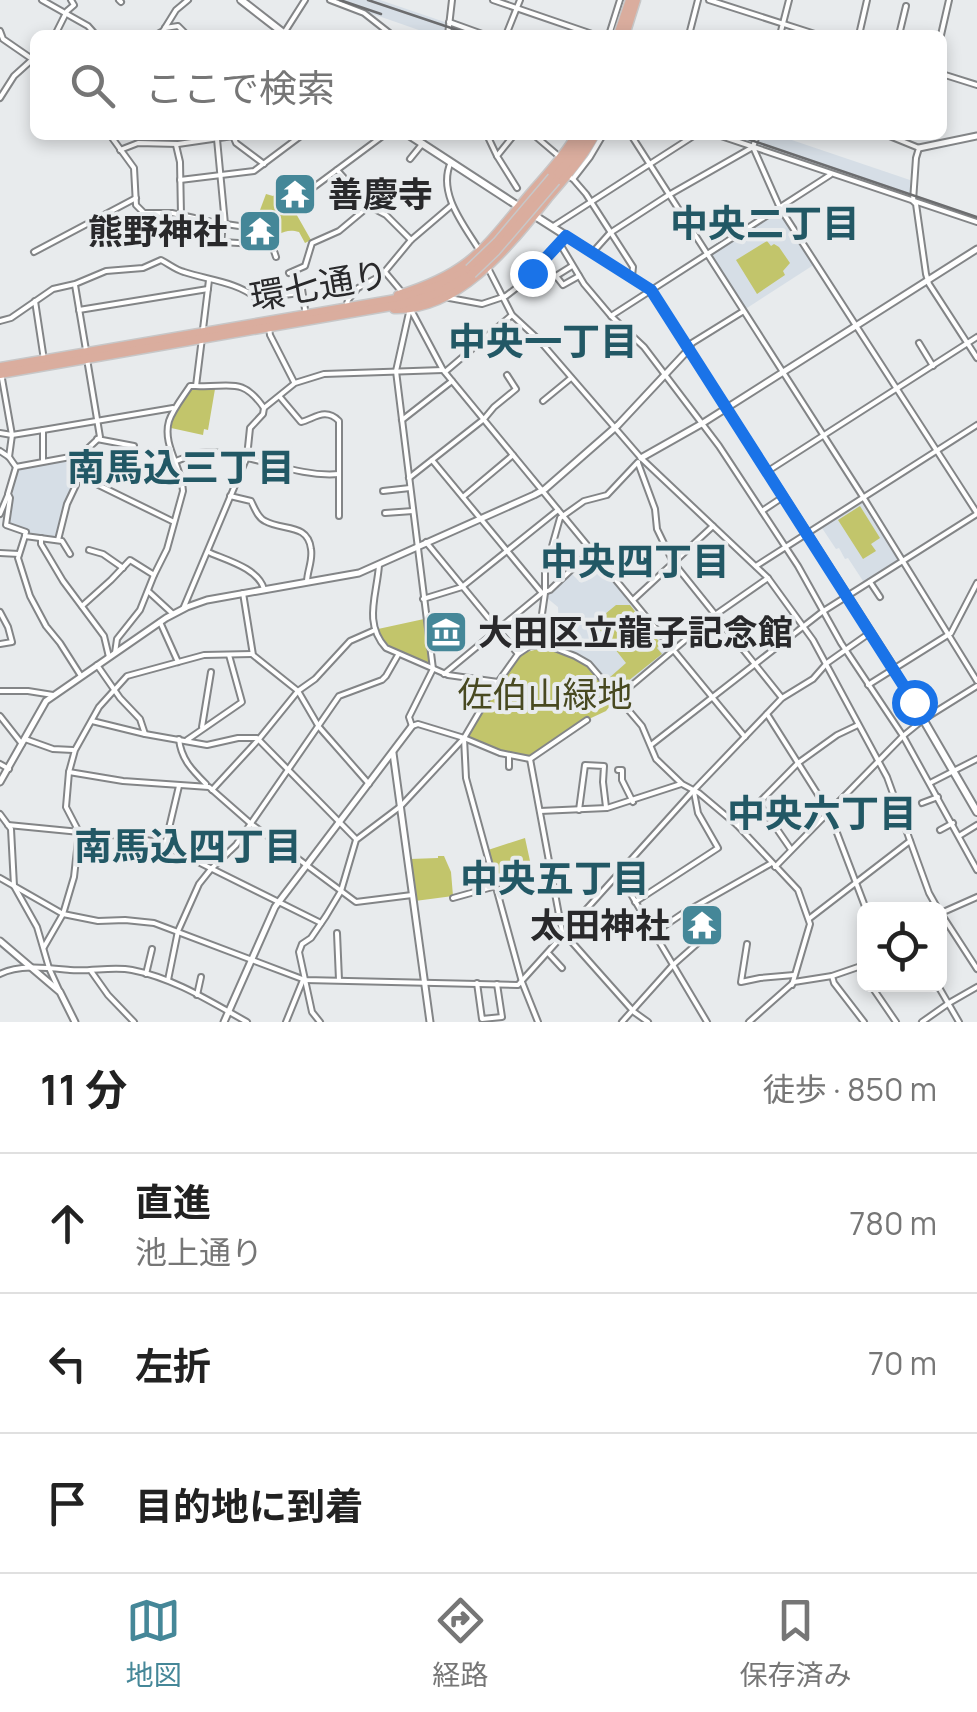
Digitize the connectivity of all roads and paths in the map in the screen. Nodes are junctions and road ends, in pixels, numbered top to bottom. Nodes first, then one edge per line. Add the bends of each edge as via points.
1 (42, 0) edge
2 (70, 0) edge
3 (188, 0) edge
4 (242, 0) edge
5 (305, 0) edge
6 (330, 0) edge
7 (452, 0) edge
8 (492, 0) edge
9 (520, 0) edge
10 (620, 0) edge
11 (633, 0) edge
12 (698, 0) edge
13 (710, 0) edge
14 (789, 0) edge
15 (868, 0) edge
16 (950, 0) edge
17 (906, 6) dead end
18 (516, 8) junction
19 (66, 12) junction
20 (448, 22) junction
21 (783, 24) junction
22 (0, 30) edge
23 (57, 30) edge
24 (92, 30) edge
25 (166, 30) edge
26 (280, 30) edge
27 (287, 30) edge
28 (386, 30) edge
29 (448, 30) edge
30 (471, 30) edge
31 (508, 30) edge
32 (580, 30) edge
33 (611, 30) edge
34 (624, 30) edge
35 (690, 30) edge
36 (781, 30) edge
37 (802, 30) edge
38 (860, 30) edge
39 (900, 30) edge
40 (942, 30) edge
41 (30, 56) edge
42 (30, 61) edge
43 (947, 76) edge
44 (977, 85) edge
45 (0, 98) edge
46 (977, 136) edge
47 (113, 140) edge
48 (209, 140) edge
49 (217, 140) edge
50 (235, 140) edge
51 (295, 140) edge
52 (377, 140) edge
53 (417, 140) edge
54 (489, 140) edge
55 (510, 140) edge
56 (540, 140) edge
57 (581, 140) edge
58 (582, 140) edge
59 (584, 140) edge
60 (600, 140) edge
61 (634, 140) edge
62 (688, 140) edge
63 (733, 140) edge
64 (755, 140) edge
65 (902, 140) edge
66 (422, 143) junction
67 (176, 144) junction
68 (917, 145) junction
69 (753, 147) junction
70 (120, 150) junction
71 (497, 156) junction
72 (561, 158) junction
73 (410, 159) dead end
74 (451, 162) junction
75 (264, 164) junction
76 (650, 164) junction
77 (337, 170) junction
78 (832, 174) junction
79 (221, 175) junction
80 (570, 177) junction
81 (180, 180) junction
82 (314, 186) dead end
83 (516, 188) dead end
84 (670, 195) junction
85 (136, 198) junction
86 (591, 202) junction
87 (913, 202) junction
88 (452, 205) junction
89 (369, 206) junction
90 (519, 207) junction
91 (780, 208) junction
92 (181, 215) junction
93 (534, 215) junction
94 (977, 222) edge
95 (224, 224) junction
96 (506, 224) junction
97 (246, 227) dead end
98 (552, 227) junction
99 (610, 233) junction
100 (518, 234) junction
101 (566, 236) junction
102 (411, 240) junction
103 (490, 242) junction
104 (560, 244) junction
105 (977, 249) edge
106 (34, 252) dead end
107 (480, 252) junction
108 (593, 252) junction
109 (502, 254) junction
110 (708, 255) junction
111 (276, 256) dead end
112 (572, 266) junction
113 (488, 268) junction
114 (384, 272) junction
115 (470, 272) junction
116 (290, 273) dead end
117 (579, 276) junction
118 (632, 276) junction
119 (209, 280) junction
120 (928, 280) junction
121 (75, 284) junction
122 (208, 289) junction
123 (651, 290) junction
124 (403, 293) junction
125 (443, 296) junction
126 (503, 297) junction
127 (34, 301) junction
128 (383, 305) junction
129 (406, 306) junction
130 (346, 308) junction
131 (79, 310) junction
132 (744, 311) junction
133 (512, 315) junction
134 (306, 316) junction
135 (611, 316) junction
136 (0, 322) edge
137 (856, 326) junction
138 (268, 328) junction
139 (202, 336) junction
140 (977, 338) edge
141 (919, 343) dead end
142 (967, 343) junction
143 (689, 349) junction
144 (86, 355) junction
145 (977, 358) edge
146 (44, 360) junction
147 (933, 366) junction
148 (0, 369) edge
149 (396, 370) junction
150 (444, 371) junction
151 (783, 372) junction
152 (507, 374) dead end
153 (665, 375) junction
154 (571, 378) junction
155 (452, 381) junction
156 (295, 383) junction
157 (196, 386) junction
158 (896, 390) junction
159 (279, 396) junction
160 (543, 401) dead end
161 (176, 408) junction
162 (264, 408) junction
163 (727, 408) junction
164 (402, 420) junction
165 (484, 420) junction
166 (98, 421) junction
167 (703, 423) junction
168 (977, 426) edge
169 (615, 428) junction
170 (43, 430) junction
171 (0, 433) edge
172 (12, 434) junction
173 (823, 436) junction
174 (98, 439) junction
175 (134, 446) dead end
176 (0, 451) edge
177 (936, 452) junction
178 (81, 455) junction
179 (513, 455) junction
180 (8, 457) junction
181 (246, 457) junction
182 (43, 460) junction
183 (432, 460) junction
184 (639, 460) junction
185 (176, 462) junction
186 (16, 467) junction
187 (768, 471) junction
188 (339, 474) junction
189 (78, 475) junction
190 (409, 478) junction
191 (410, 488) junction
192 (383, 491) dead end
193 (542, 491) junction
194 (8, 494) junction
195 (230, 496) junction
196 (463, 497) junction
197 (784, 497) junction
198 (863, 498) junction
199 (558, 510) junction
200 (413, 511) junction
201 (762, 511) junction
202 (385, 513) dead end
203 (977, 513) edge
204 (0, 514) edge
205 (339, 516) dead end
206 (562, 516) junction
207 (481, 519) junction
208 (174, 522) junction
209 (713, 526) junction
210 (808, 533) junction
211 (25, 536) junction
212 (41, 538) junction
213 (58, 540) junction
214 (426, 542) junction
215 (417, 546) junction
216 (786, 548) junction
217 (90, 550) dead end
218 (592, 550) junction
219 (508, 551) junction
220 (208, 552) junction
221 (0, 553) edge
222 (19, 554) junction
223 (70, 554) dead end
224 (903, 561) junction
225 (673, 562) junction
226 (378, 564) junction
227 (756, 566) junction
228 (123, 568) junction
229 (154, 575) junction
230 (768, 578) junction
231 (870, 582) junction
232 (307, 583) junction
233 (977, 583) edge
234 (462, 586) junction
235 (264, 590) junction
236 (148, 591) junction
237 (543, 593) junction
238 (243, 594) junction
239 (974, 594) edge
240 (848, 597) junction
241 (880, 598) dead end
242 (422, 599) junction
243 (633, 600) junction
244 (81, 607) junction
245 (183, 608) junction
246 (0, 612) edge
247 (822, 612) junction
248 (173, 614) junction
249 (715, 615) junction
250 (160, 622) junction
251 (804, 626) junction
252 (376, 630) junction
253 (498, 630) junction
254 (871, 632) junction
255 (948, 634) junction
256 (0, 644) edge
257 (530, 646) junction
258 (673, 650) junction
259 (846, 650) junction
260 (228, 654) junction
261 (252, 654) junction
262 (398, 654) junction
263 (518, 654) junction
264 (112, 655) junction
265 (178, 662) junction
266 (827, 663) junction
267 (98, 664) junction
268 (754, 664) junction
269 (894, 668) junction
270 (433, 669) junction
271 (211, 672) dead end
272 (444, 674) junction
273 (81, 676) junction
274 (498, 682) junction
275 (977, 683) edge
276 (868, 685) junction
277 (114, 688) junction
278 (0, 690) edge
279 (298, 691) junction
280 (53, 694) junction
281 (618, 696) junction
282 (712, 697) junction
283 (782, 698) junction
284 (767, 714) junction
285 (0, 716) edge
286 (924, 719) junction
287 (586, 720) dead end
288 (92, 721) junction
289 (858, 725) junction
290 (412, 726) junction
291 (318, 727) junction
292 (202, 728) junction
293 (144, 734) junction
294 (903, 736) junction
295 (745, 737) junction
296 (180, 738) junction
297 (464, 738) junction
298 (259, 739) junction
299 (186, 740) junction
300 (24, 742) junction
301 (651, 745) junction
302 (75, 750) junction
303 (393, 753) junction
304 (509, 755) junction
305 (977, 758) edge
306 (530, 759) junction
307 (878, 762) junction
308 (798, 763) junction
309 (0, 764) edge
310 (509, 766) dead end
311 (9, 769) junction
312 (289, 770) junction
313 (618, 770) dead end
314 (953, 770) junction
315 (69, 772) junction
316 (0, 782) edge
317 (930, 783) junction
318 (369, 784) junction
319 (682, 784) junction
320 (179, 786) junction
321 (210, 788) junction
322 (693, 791) junction
323 (938, 797) junction
324 (633, 802) junction
325 (758, 803) junction
326 (922, 803) dead end
327 (400, 806) junction
328 (607, 808) junction
329 (578, 810) junction
330 (540, 811) junction
331 (828, 812) junction
332 (977, 812) edge
333 (0, 814) edge
334 (339, 822) junction
335 (250, 823) junction
336 (952, 823) junction
337 (8, 825) junction
338 (737, 825) junction
339 (977, 825) edge
340 (940, 830) dead end
341 (78, 832) junction
342 (959, 836) junction
343 (356, 840) junction
344 (910, 841) junction
345 (166, 845) junction
346 (791, 850) junction
347 (774, 865) junction
348 (306, 866) junction
349 (211, 869) junction
350 (977, 870) edge
351 (619, 874) junction
352 (0, 878) edge
353 (856, 883) junction
354 (14, 886) junction
355 (496, 886) junction
356 (341, 890) junction
357 (412, 896) junction
358 (977, 896) edge
359 (453, 898) dead end
360 (279, 902) junction
361 (636, 902) junction
362 (863, 902) edge
363 (934, 902) edge
364 (947, 909) edge
365 (63, 914) junction
366 (810, 918) junction
367 (321, 923) junction
368 (947, 923) edge
369 (178, 931) junction
370 (654, 933) junction
371 (337, 934) dead end
372 (564, 935) junction
373 (0, 941) edge
374 (699, 942) dead end
375 (747, 944) dead end
376 (44, 948) junction
377 (152, 949) dead end
378 (548, 954) junction
379 (252, 958) junction
380 (673, 965) junction
381 (32, 968) junction
382 (49, 968) junction
383 (562, 968) dead end
384 (857, 968) edge
385 (977, 969) edge
386 (92, 971) junction
387 (0, 974) edge
388 (146, 974) junction
389 (794, 975) junction
390 (832, 976) junction
391 (201, 977) dead end
392 (304, 979) junction
393 (168, 980) junction
394 (339, 980) junction
395 (423, 982) junction
396 (522, 982) junction
397 (477, 984) junction
398 (497, 984) junction
399 (792, 985) junction
400 (977, 987) edge
401 (60, 992) junction
402 (875, 992) edge
403 (942, 992) edge
404 (197, 995) junction
405 (949, 1003) junction
406 (632, 1010) junction
407 (228, 1011) junction
408 (72, 1021) edge
409 (862, 1021) edge
410 (134, 1022) edge
411 (224, 1022) edge
412 (246, 1022) edge
413 (286, 1022) edge
414 (320, 1022) edge
415 (430, 1022) edge
416 (538, 1022) edge
417 (622, 1022) edge
418 (648, 1022) edge
419 (707, 1022) edge
420 (749, 1022) edge
421 (896, 1022) edge
422 (922, 1022) edge
423 (960, 1022) edge

1 - 19 street
2 - 19 street via 74,5
3 - 25 street
4 - 26 main road
5 - 27 street
6 - 28 street
7 - 20 street
8 - 18 street
9 - 18 street
10 - 33 street
11 - 34 main road
12 - 35 street
13 - 21 street
14 - 21 street
15 - 38 street
16 - 40 street
17 - 39 street
18 - 31 street
18 - 32 street
19 - 23 street
19 - 24 street
20 - 29 street
20 - 30 street
21 - 36 street
21 - 37 street
22 - 41 street
42 - 45 street
43 - 44 street
46 - 68 street
47 - 70 street
48 - 67 street
49 - 79 street
50 - 75 street
51 - 75 street
52 - 77 street
53 - 66 main road
54 - 71 street
55 - 71 street
56 - 72 street
57 - 72 main road
58 - 115 main road, 環七通り, bridge
59 - 80 main road
60 - 80 street
61 - 76 street
62 - 76 street
63 - 69 street
64 - 69 street
65 - 68 street
66 - 73 street
66 - 74 main road
67 - 70 street via 138,142
67 - 81 street
68 - 87 street
69 - 78 street
69 - 84 street
69 - 91 street
70 - 85 street via 134,168
71 - 83 street
72 - 90 main road
74 - 88 street
74 - 90 main road
75 - 79 street
76 - 84 street
76 - 86 street
77 - 82 street
77 - 89 street
78 - 87 street
78 - 91 street
79 - 81 street
79 - 95 street
80 - 86 street
80 - 93 main road
81 - 92 street
84 - 99 street
84 - 110 street
85 - 92 street via 144,213
85 - 106 street
86 - 98 street
86 - 99 street
87 - 94 street
87 - 120 street
88 - 102 street
88 - 107 street
89 - 102 street
89 - 116 street via 312,243 305,266
90 - 93 main road
90 - 96 main road
91 - 110 street
91 - 137 street
92 - 95 street
93 - 98 main road
93 - 100 main road
95 - 97 street
95 - 111 street via 221,242 272,245
96 - 100 street
96 - 103 main road
98 - 101 main road
99 - 108 street
99 - 118 street
100 - 109 main road
101 - 104 street
101 - 108 main road
102 - 114 street
103 - 107 main road
103 - 109 street
104 - 112 street
104 - 126 street
105 - 120 street
107 - 124 main road via 444,278
108 - 118 main road
109 - 113 main road
110 - 123 street
110 - 132 street
112 - 117 street
112 - 117 street via 556,276 562,285
113 - 125 main road
113 - 126 street
114 - 124 street
114 - 130 street via 358,288
115 - 128 main road, 環七通り
115 - 129 main road, 環七通り
117 - 135 street
118 - 123 main road
119 - 121 street via 161,260
119 - 122 street
119 - 134 street via 256,298 305,288
120 - 137 street
120 - 142 street
121 - 127 street
121 - 131 street
122 - 131 street
122 - 139 street
123 - 135 street
123 - 143 main road
124 - 128 main road
125 - 126 street via 482,304
125 - 129 main road
126 - 133 street
127 - 136 street
127 - 146 street
128 - 129 main road
128 - 130 main road, 環七通り
128 - 138 main road, 環七通り
129 - 149 street
129 - 150 street
130 - 134 main road, 環七通り
131 - 144 street
132 - 143 street
132 - 151 street
133 - 150 street
133 - 154 street
134 - 139 main road, 環七通り
135 - 153 street
137 - 151 street
137 - 158 street
138 - 139 main road, 環七通り
138 - 156 street
139 - 144 main road, 環七通り
139 - 157 street
140 - 142 street
141 - 147 street
142 - 145 street
142 - 147 street
143 - 153 street
143 - 163 main road
144 - 146 main road, 環七通り
144 - 148 main road, 環七通り
144 - 166 street
146 - 148 main road, 環七通り
147 - 158 street
148 - 172 street
149 - 150 street
149 - 156 street via 324,374
149 - 164 street
150 - 155 street
151 - 163 street
151 - 173 street
152 - 165 street via 516,388
153 - 167 street
153 - 169 street
154 - 160 street
154 - 169 street
155 - 164 street
155 - 165 street
156 - 159 street
157 - 161 street
157 - 162 street via 237,385
158 - 173 street
158 - 177 street
159 - 162 street
159 - 188 street via 301,422 317,415 339,421
161 - 166 street
161 - 185 street via 167,432
162 - 181 street via 250,428
163 - 167 street
163 - 187 main road
164 - 190 street
165 - 179 street
165 - 183 street
166 - 170 street
166 - 174 street
167 - 184 street
167 - 201 street
168 - 177 street
169 - 184 street
169 - 193 street
170 - 172 street
170 - 182 street
171 - 172 street
172 - 180 street
173 - 187 street
173 - 198 street
174 - 175 street
174 - 178 street
176 - 180 street
177 - 198 street
177 - 203 street
178 - 182 street
178 - 189 street
179 - 193 street
179 - 196 street
180 - 186 street
181 - 185 street via 203,452
181 - 188 street
181 - 195 street
182 - 186 street
183 - 190 street
183 - 196 street
184 - 206 street via 608,494
184 - 209 street
184 - 225 street
185 - 208 street via 183,491
186 - 194 street
187 - 197 main road
188 - 205 street
189 - 208 street
189 - 213 street
190 - 191 street
191 - 192 street
191 - 200 street
193 - 199 street
193 - 207 street
194 - 204 street
194 - 211 street via 6,526
195 - 220 street
195 - 232 street via 251,501 266,522 308,538
196 - 207 street
197 - 201 street
197 - 210 main road
198 - 210 street
198 - 224 street
199 - 206 street
199 - 219 street
200 - 202 street
200 - 215 street
201 - 216 street
203 - 224 street
206 - 218 street
206 - 237 street
207 - 214 street
207 - 219 street
208 - 229 street
209 - 225 street
209 - 227 street
210 - 216 street
210 - 240 main road
211 - 212 street
211 - 222 street
212 - 213 street
212 - 244 street
213 - 223 street
214 - 215 street
214 - 234 street
215 - 226 street
215 - 242 street
216 - 227 street
216 - 247 street
217 - 228 street
218 - 237 street
218 - 243 street
219 - 234 street
219 - 237 street
220 - 235 street via 254,574
220 - 245 street
221 - 222 street
222 - 273 street via 30,596
224 - 231 street
224 - 255 street
225 - 243 street
225 - 249 street
226 - 232 street
226 - 252 street via 371,610
227 - 230 street
228 - 229 street via 130,560
228 - 244 street
229 - 236 street
230 - 249 street
230 - 251 street
231 - 240 street
231 - 241 street
232 - 235 street
233 - 239 street
234 - 242 street
234 - 253 street
235 - 238 street
236 - 248 street
236 - 264 street
237 - 253 street
237 - 257 street
238 - 245 street
238 - 261 street
239 - 255 street
240 - 247 street
240 - 254 main road
242 - 270 street
243 - 258 street
244 - 264 street
245 - 248 street
246 - 256 street via 12,642
247 - 251 street
247 - 259 street
248 - 250 street
249 - 258 street
249 - 268 street
250 - 264 street
250 - 265 street
251 - 266 street
251 - 268 street
252 - 262 street via 380,642
252 - 279 street via 350,640
253 - 263 street
253 - 272 street
254 - 259 street
254 - 269 main road
255 - 269 street
255 - 275 street
257 - 263 street
257 - 281 street via 576,656
258 - 281 street
258 - 282 street
259 - 266 street
259 - 276 street
260 - 261 street
260 - 265 street
260 - 292 street via 242,702
261 - 279 street
262 - 270 street
262 - 291 street via 382,680 339,696
263 - 274 street
264 - 267 street
265 - 277 street via 127,676
266 - 283 street
266 - 289 street
267 - 273 street
267 - 277 street
268 - 282 street
268 - 283 street
269 - 276 street
269 - 286 main road
270 - 272 street
270 - 290 street via 409,717
271 - 292 street
272 - 274 street
273 - 280 street
274 - 297 street
275 - 286 street
276 - 294 street
277 - 288 street
277 - 293 street via 140,718
278 - 280 street
279 - 291 street
279 - 298 street
280 - 300 street
281 - 301 street
282 - 295 street
282 - 301 street
283 - 284 street
284 - 295 street
284 - 308 street
285 - 300 street
286 - 294 street
286 - 314 main road
287 - 306 street
288 - 293 street
288 - 302 street
289 - 307 street
289 - 308 street
290 - 297 street
290 - 303 street
291 - 312 street
291 - 318 street
292 - 299 street
293 - 296 street
294 - 307 street
294 - 317 street
295 - 322 street
296 - 299 street
296 - 321 street via 188,767
297 - 304 street
297 - 327 street
297 - 355 street via 466,778
298 - 299 street via 206,745
298 - 312 street
298 - 321 street
300 - 302 street
300 - 311 street
301 - 319 street
302 - 315 street
303 - 318 street
303 - 327 street
304 - 306 street
304 - 310 street
305 - 314 street
306 - 330 street
307 - 331 street
307 - 344 street
308 - 325 street
308 - 331 street
309 - 311 street
311 - 316 street
312 - 334 street
312 - 335 street
313 - 324 street
314 - 317 street
314 - 332 main road
315 - 320 street
315 - 341 street via 66,807
317 - 323 street
318 - 334 street
319 - 322 street
319 - 324 street
320 - 321 street
320 - 345 street
321 - 335 street
322 - 338 street
322 - 351 street
322 - 361 street via 718,848
323 - 326 street
323 - 336 street
324 - 328 street
325 - 338 street
325 - 346 street
327 - 343 street
327 - 357 street
328 - 329 street
328 - 329 street via 604,766 585,764
329 - 330 street
330 - 372 street
331 - 346 street
331 - 353 street
333 - 337 street
334 - 343 street
334 - 348 street
335 - 348 street
335 - 349 street
336 - 340 street
336 - 342 street
337 - 341 street
337 - 354 street
338 - 347 street
339 - 342 street
341 - 345 street
341 - 365 street
342 - 350 street
343 - 356 street
344 - 353 street
344 - 363 street
345 - 349 street
346 - 347 street
347 - 366 street via 798,890
347 - 370 street
348 - 356 street
348 - 360 street
349 - 360 street
349 - 369 street
351 - 361 street
351 - 372 street
352 - 354 street
353 - 362 street
353 - 366 street
354 - 365 street
354 - 376 street
355 - 359 street
355 - 396 street
356 - 357 street via 356,902
356 - 367 street
357 - 395 street
358 - 364 street
360 - 367 street
360 - 379 street
361 - 370 street
365 - 369 street
365 - 376 street
366 - 389 street
367 - 392 street via 299,952
368 - 385 street
369 - 379 street
369 - 393 street
370 - 380 street
371 - 394 street
372 - 378 street
372 - 406 street
373 - 381 street
374 - 380 street
375 - 389 street via 742,982
376 - 382 street
377 - 388 street
378 - 383 street
378 - 396 street
379 - 392 street
379 - 407 street
380 - 406 street
380 - 419 street
381 - 382 street
381 - 387 street
381 - 401 street
382 - 386 street
382 - 401 street
384 - 390 street
386 - 388 street
386 - 410 street
388 - 393 street
389 - 399 street
390 - 399 street
390 - 409 street
391 - 404 street
392 - 394 street
392 - 413 street
392 - 414 street
393 - 404 street
394 - 395 street
395 - 397 street
395 - 415 street
396 - 398 street
396 - 416 street
397 - 398 street
397 - 398 street via 482,1019 502,1017
399 - 420 street
400 - 405 street
401 - 408 street
402 - 421 street
403 - 405 street
404 - 407 street
405 - 422 street
405 - 423 street
406 - 417 street
406 - 418 street
407 - 411 street
407 - 412 street

